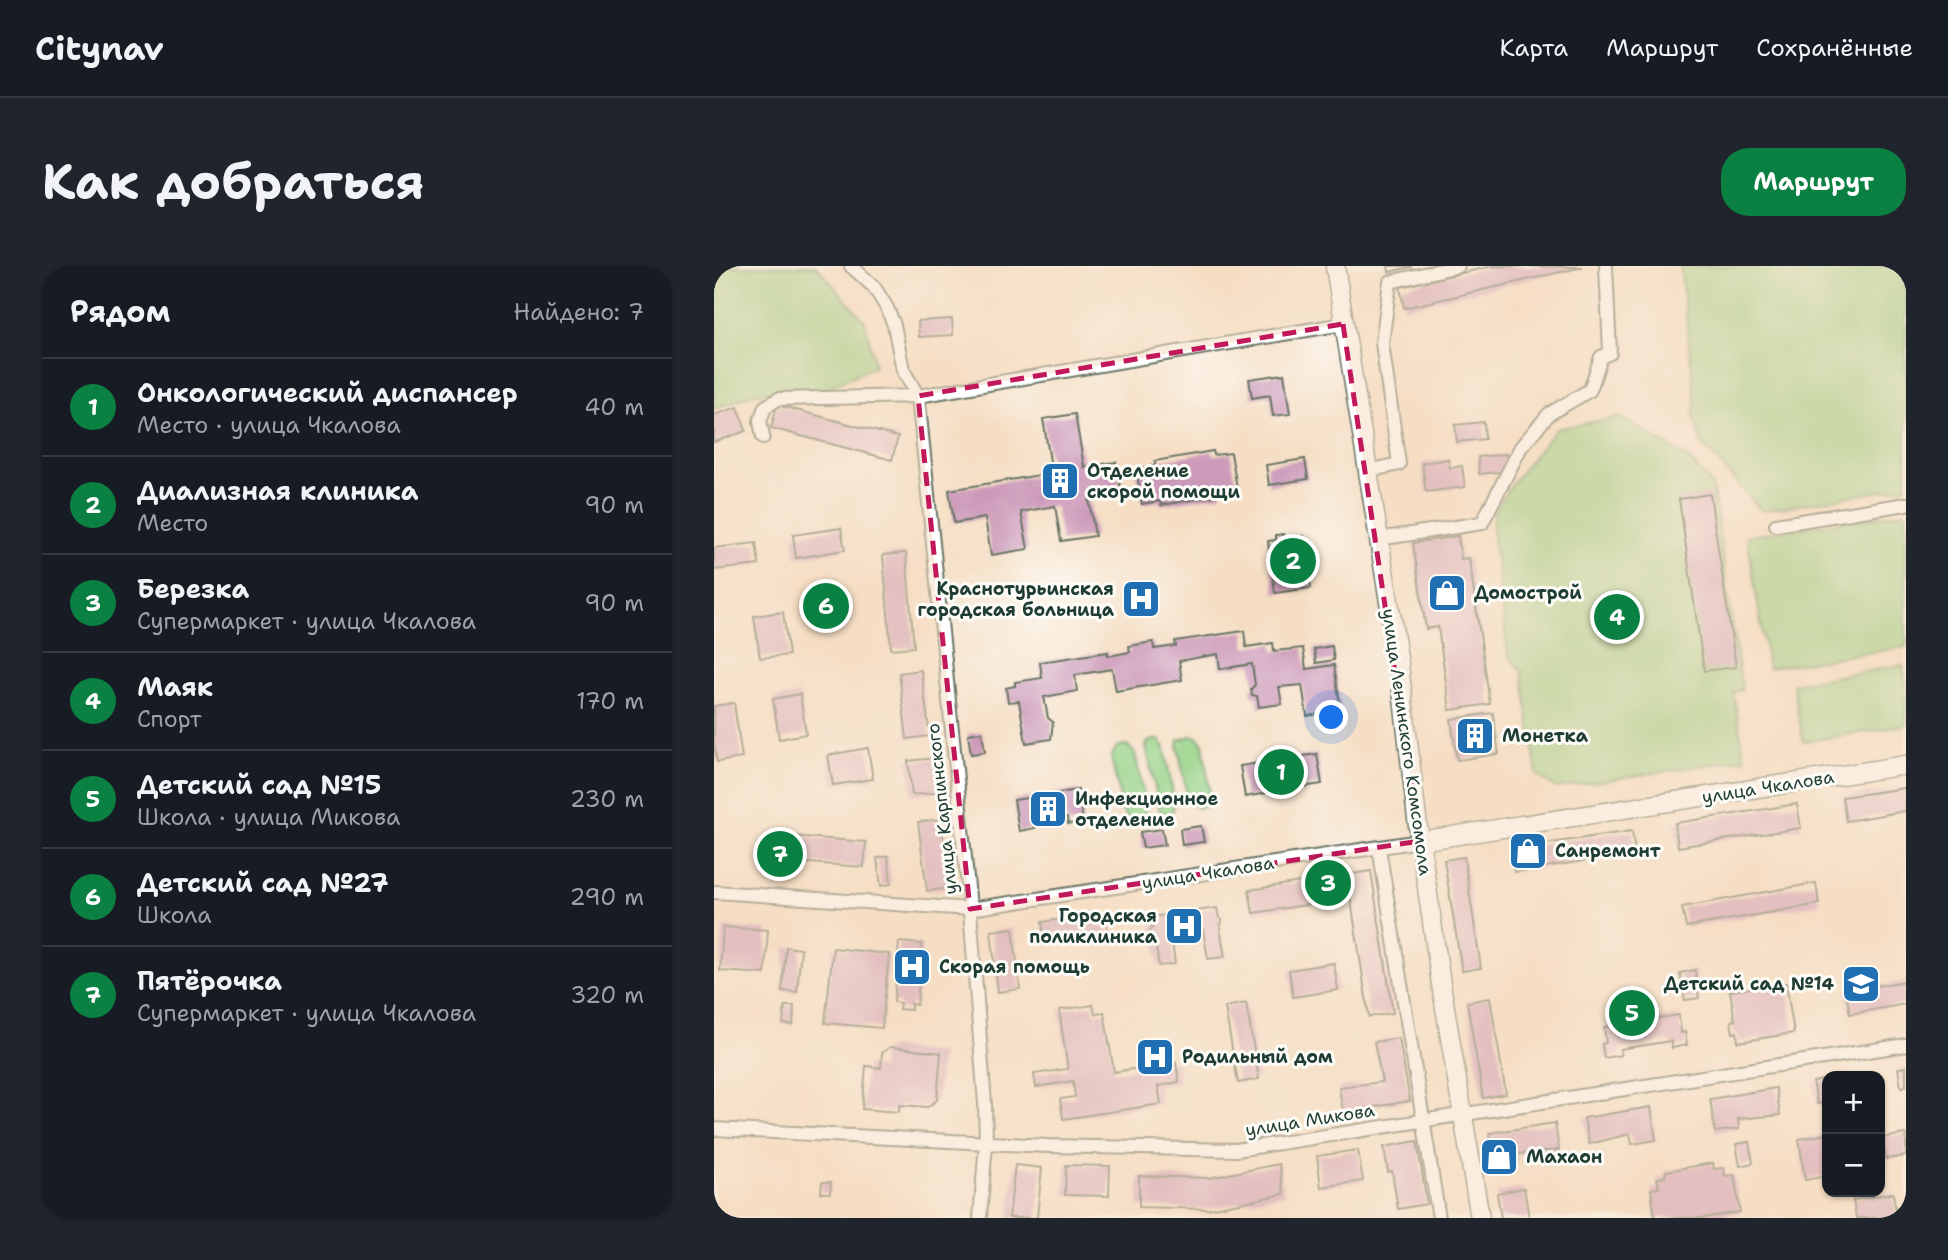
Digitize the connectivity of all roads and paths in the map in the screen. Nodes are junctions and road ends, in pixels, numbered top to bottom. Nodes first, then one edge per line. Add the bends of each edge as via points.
1 (851, 266) edge
2 (1335, 266) edge
3 (1458, 266) edge
4 (1606, 266) edge
5 (1343, 324) junction
6 (918, 396) junction
7 (763, 438) dead end
8 (1368, 471) junction
9 (1906, 505) edge
10 (1776, 525) dead end
11 (1378, 539) junction
12 (1906, 765) edge
13 (1420, 841) junction
14 (1379, 848) junction
15 (714, 892) edge
16 (970, 909) junction
17 (1906, 1045) edge
18 (1461, 1114) junction
19 (1423, 1119) junction
20 (714, 1129) edge
21 (986, 1143) junction
22 (980, 1218) edge
23 (1439, 1218) edge
24 (1480, 1218) edge

1 - 6 street via 874,287 887,308 903,370
2 - 5 main road, улица Ленинского Комсомола
3 - 8 street via 1390,282 1382,343 1399,464
4 - 11 street via 1609,353 1601,357 1590,390 1549,414 1521,447 1482,523
5 - 6 street
5 - 8 main road, улица Ленинского Комсомола
6 - 7 street via 778,399 765,407 760,421
6 - 16 street, улица Карпинского
8 - 11 main road, улица Ленинского Комсомола
9 - 10 street
11 - 13 main road, улица Ленинского Комсомола
12 - 13 main road, улица Чкалова
13 - 14 street, улица Чкалова
13 - 18 main road, улица Ленинского Комсомола
14 - 16 street, улица Чкалова
14 - 19 street
15 - 16 street, улица Чкалова
16 - 21 street, улица Карпинского
17 - 18 street, улица Микова
18 - 19 street, улица Микова
18 - 24 main road, улица Ленинского Комсомола
19 - 21 street, улица Микова via 1236,1150
19 - 23 street
20 - 21 street, улица Микова
21 - 22 street, улица Карпинского

